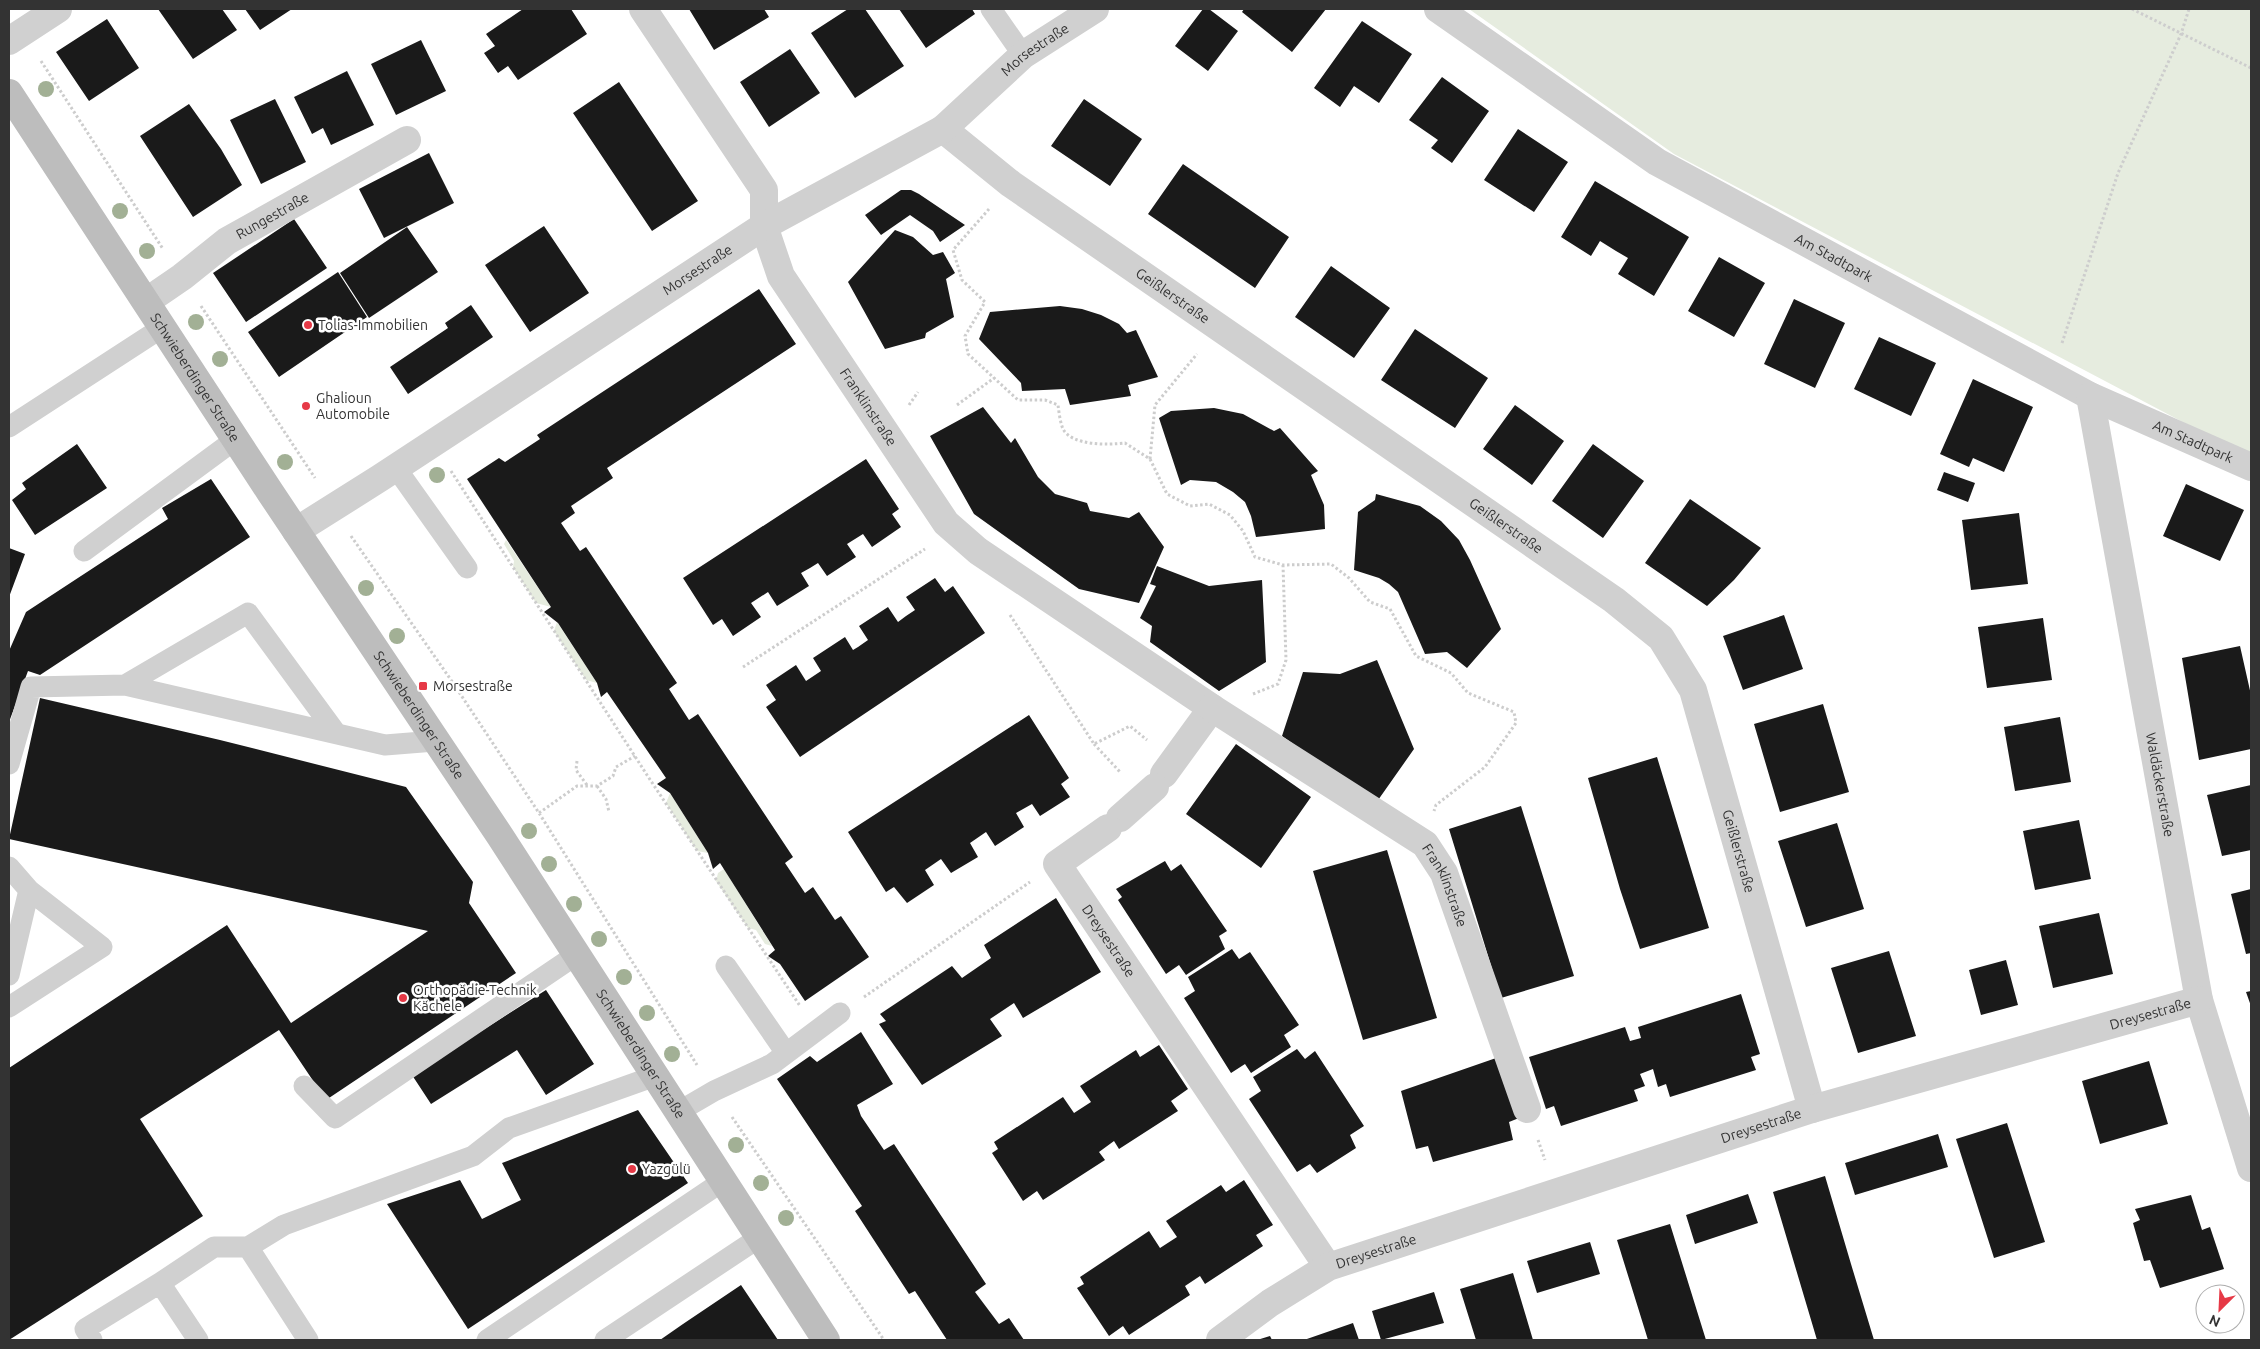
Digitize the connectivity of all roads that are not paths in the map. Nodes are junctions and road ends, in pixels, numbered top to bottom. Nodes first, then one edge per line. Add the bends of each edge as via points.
1 (58, 9) edge
2 (644, 9) edge
3 (991, 9) edge
4 (1094, 9) edge
5 (1438, 9) edge
6 (15, 36) edge
7 (1023, 55) junction
8 (9, 92) edge
9 (943, 129) junction
10 (406, 140) dead end
11 (764, 226) junction
12 (147, 301) junction
13 (163, 327) junction
14 (2090, 396) junction
15 (13, 421) edge
16 (236, 439) junction
17 (2251, 467) edge
18 (396, 468) junction
19 (296, 531) junction
20 (84, 551) dead end
21 (467, 568) dead end
22 (125, 685) junction
23 (1214, 708) junction
24 (336, 733) junction
25 (436, 741) junction
26 (9, 764) edge
27 (9, 867) edge
28 (29, 890) junction
29 (576, 955) junction
30 (726, 966) dead end
31 (9, 976) edge
32 (2198, 1000) junction
33 (9, 1008) edge
34 (840, 1013) road end
35 (786, 1053) junction
36 (655, 1076) junction
37 (304, 1086) dead end
38 (1527, 1109) dead end
39 (1812, 1109) junction
40 (678, 1112) junction
41 (2251, 1168) edge
42 (723, 1181) junction
43 (760, 1237) junction
44 (248, 1247) junction
45 (1328, 1267) junction
46 (160, 1283) junction
47 (92, 1340) edge
48 (198, 1340) edge
49 (308, 1340) edge
50 (487, 1340) edge
51 (605, 1340) edge
52 (826, 1340) edge
53 (1220, 1340) edge

1 - 6 street
2 - 11 street, Franklinstraße via 764,190
3 - 7 lane
4 - 7 street, Morsestraße
5 - 14 street, Am Stadtpark via 1657,162
7 - 9 street, Morsestraße
8 - 12 main road, Schwieberdinger Straße
9 - 11 street, Morsestraße
9 - 39 street, Geißlerstraße via 1010,184 1614,600 1661,638 1693,690
10 - 12 street, Rungestraße via 227,241
11 - 18 street, Morsestraße
11 - 23 street, Franklinstraße via 781,276 941,515 955,530 978,551
12 - 13 main road, Schwieberdinger Straße
13 - 15 lane
13 - 16 main road, Schwieberdinger Straße
14 - 17 street, Am Stadtpark
14 - 32 street, Waldäckerstraße
16 - 19 main road, Schwieberdinger Straße
16 - 20 lane
18 - 19 street, Morsestraße
18 - 21 lane
19 - 25 main road, Schwieberdinger Straße
22 - 24 lane
22 - 24 lane via 248,613
22 - 26 lane via 31,687
23 - 38 street, Franklinstraße via 1424,844 1444,873
23 - 45 street, Dreysestraße via 1164,774 1114,823 1057,864
24 - 25 lane via 385,744
25 - 29 main road, Schwieberdinger Straße
27 - 28 lane
28 - 31 lane
28 - 33 lane via 102,947
29 - 36 main road, Schwieberdinger Straße
29 - 37 lane via 335,1118
30 - 35 lane
32 - 39 street, Dreysestraße
32 - 41 street, Waldäckerstraße
34 - 35 lane
35 - 40 lane via 772,1064
36 - 40 main road, Schwieberdinger Straße
36 - 44 lane via 509,1128 473,1156 284,1225
39 - 45 street, Dreysestraße
40 - 42 main road, Schwieberdinger Straße
42 - 43 main road, Schwieberdinger Straße
42 - 50 lane
43 - 51 lane
43 - 52 main road, Schwieberdinger Straße
44 - 46 lane via 214,1248
44 - 49 lane
45 - 53 street, Dreysestraße via 1270,1303
46 - 47 lane via 85,1329
46 - 48 lane

